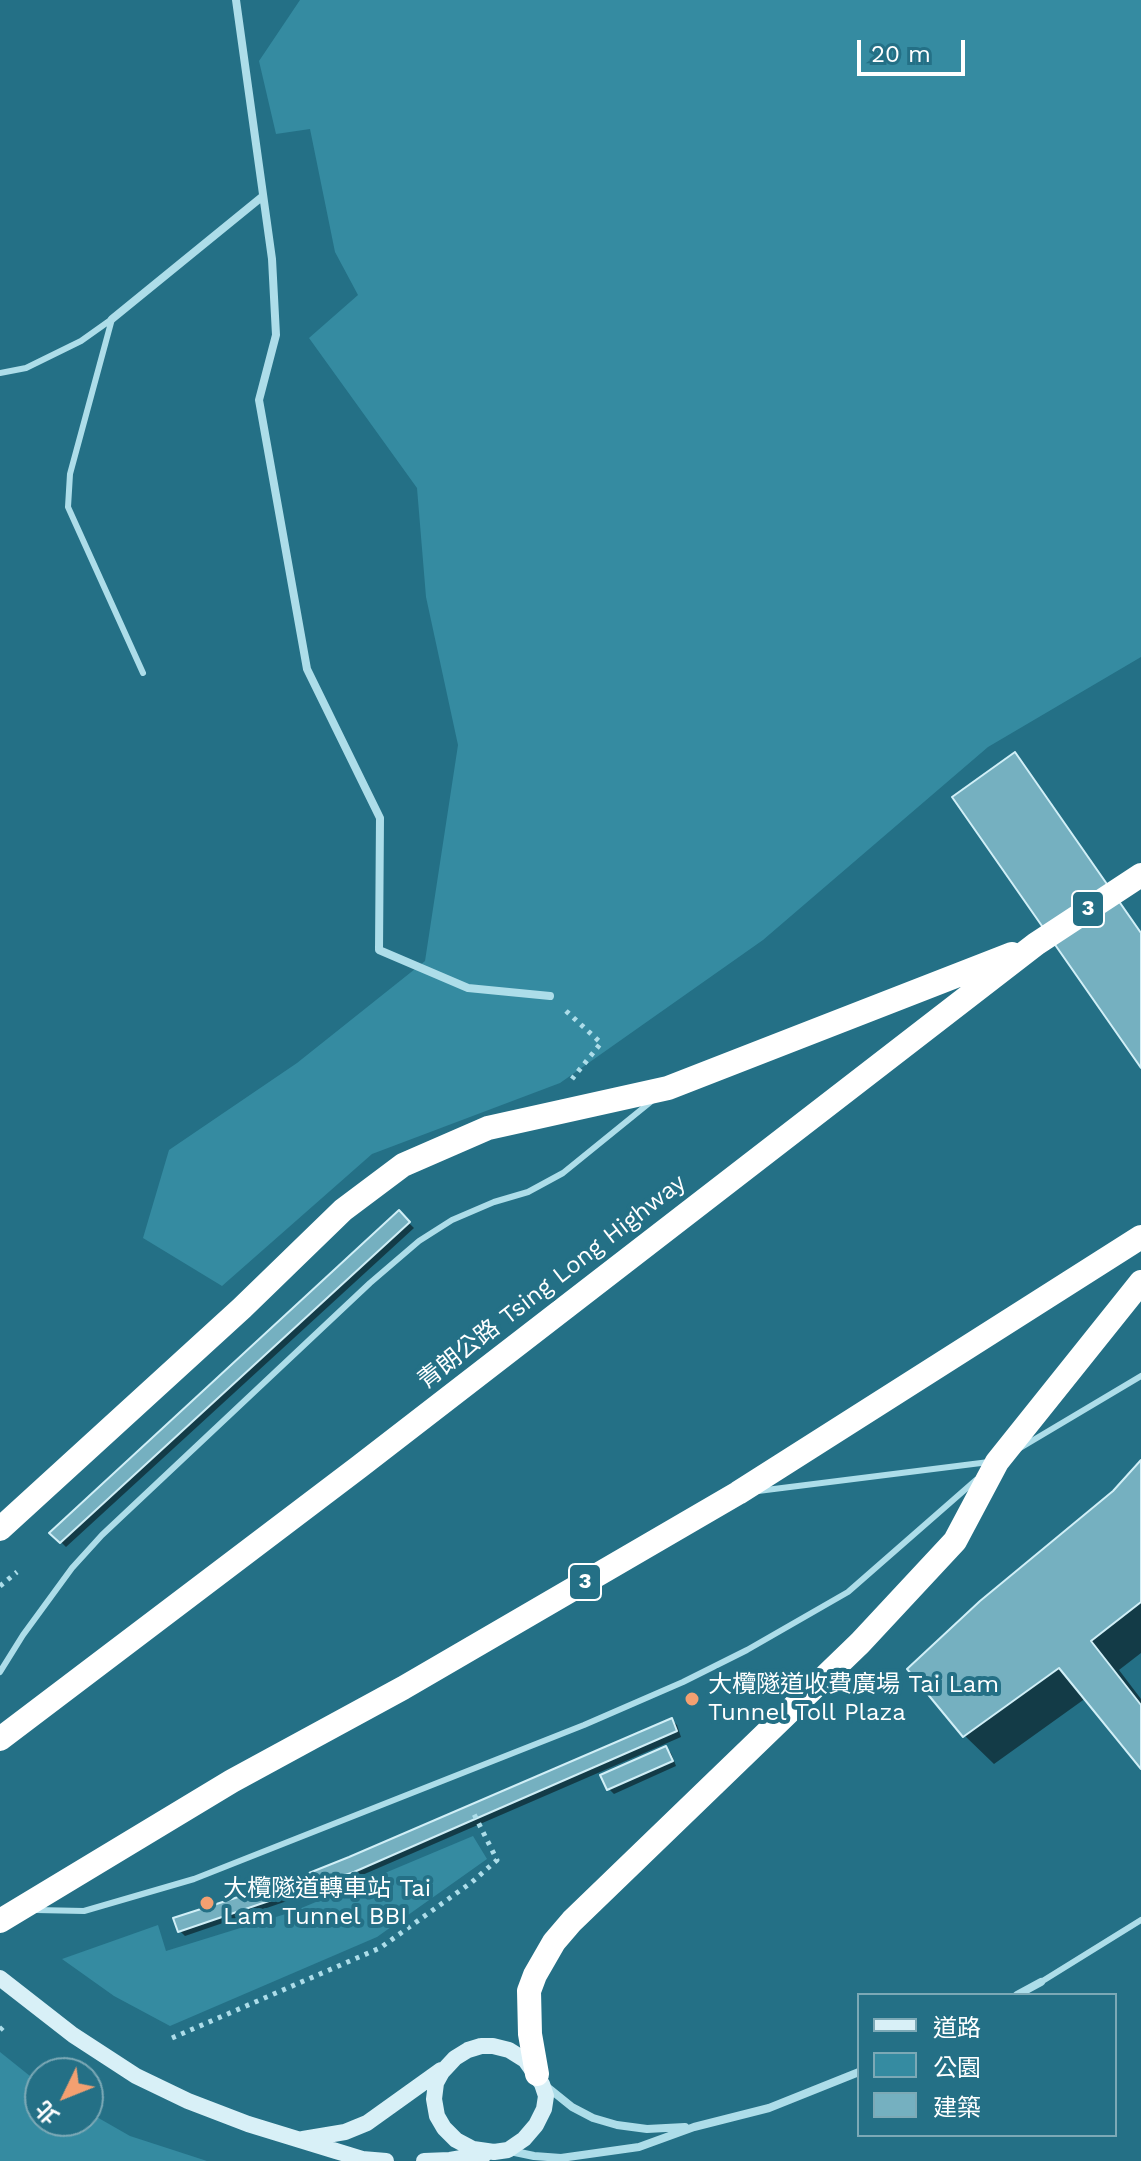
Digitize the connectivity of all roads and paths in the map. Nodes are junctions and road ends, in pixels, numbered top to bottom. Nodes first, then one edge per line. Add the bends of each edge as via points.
1 (236, 0) edge
2 (263, 196) junction
3 (112, 319) junction
4 (0, 373) edge
5 (143, 673) dead end
6 (1141, 875) edge
7 (1036, 944) junction
8 (550, 996) joint
9 (568, 1084) dead end
10 (668, 1088) junction
11 (1141, 1237) edge
12 (1141, 1282) edge
13 (1141, 1376) edge
14 (997, 1462) junction
15 (738, 1493) junction
16 (0, 1529) edge
17 (17, 1572) dead end
18 (0, 1586) edge
19 (0, 1672) edge
20 (0, 1739) edge
21 (474, 1814) dead end
22 (9, 1915) edge
23 (1141, 1920) edge
24 (0, 1978) edge
25 (1041, 1982) joint
26 (1021, 1993) edge
27 (172, 2038) dead end
28 (455, 2058) junction
29 (857, 2073) edge
30 (540, 2079) junction
31 (694, 2127) junction
32 (302, 2139) junction
33 (501, 2151) junction
34 (386, 2161) edge
35 (424, 2161) edge

1 - 2 street
2 - 3 street
2 - 8 street via 276,335 259,400 307,669 380,818 379,950 468,988
3 - 4 lane via 26,368
3 - 5 lane via 70,474 68,507
6 - 7 highway, 青朗公路 Tsing Long Highway / 3
7 - 10 highway
7 - 20 highway, 青朗公路 Tsing Long Highway / 3
8 - 9 path via 601,1043
10 - 16 highway via 488,1128 403,1165 343,1210
10 - 19 lane via 563,1173 452,1220 370,1283 102,1535 72,1568
11 - 15 highway, 3
12 - 14 highway
13 - 14 lane
14 - 15 lane
14 - 22 lane via 848,1592 683,1682 194,1879 84,1911
14 - 30 highway via 955,1541 860,1643 554,1942 529,1991 530,2034
15 - 22 highway, 3 via 232,1781
17 - 18 path
21 - 27 path via 497,1860 472,1882 380,1948
23 - 25 lane
24 - 32 main road via 136,2076 248,2124
25 - 26 street
28 - 30 main road via 493,2046 525,2060
28 - 32 main road via 367,2123
28 - 33 main road via 436,2083 437,2116 456,2140 473,2149
29 - 31 street via 769,2108
30 - 31 street via 593,2118 647,2129
30 - 33 main road via 546,2096 536,2125 524,2139
31 - 33 street via 639,2147 561,2158
32 - 34 main road via 362,2159
33 - 35 main road

